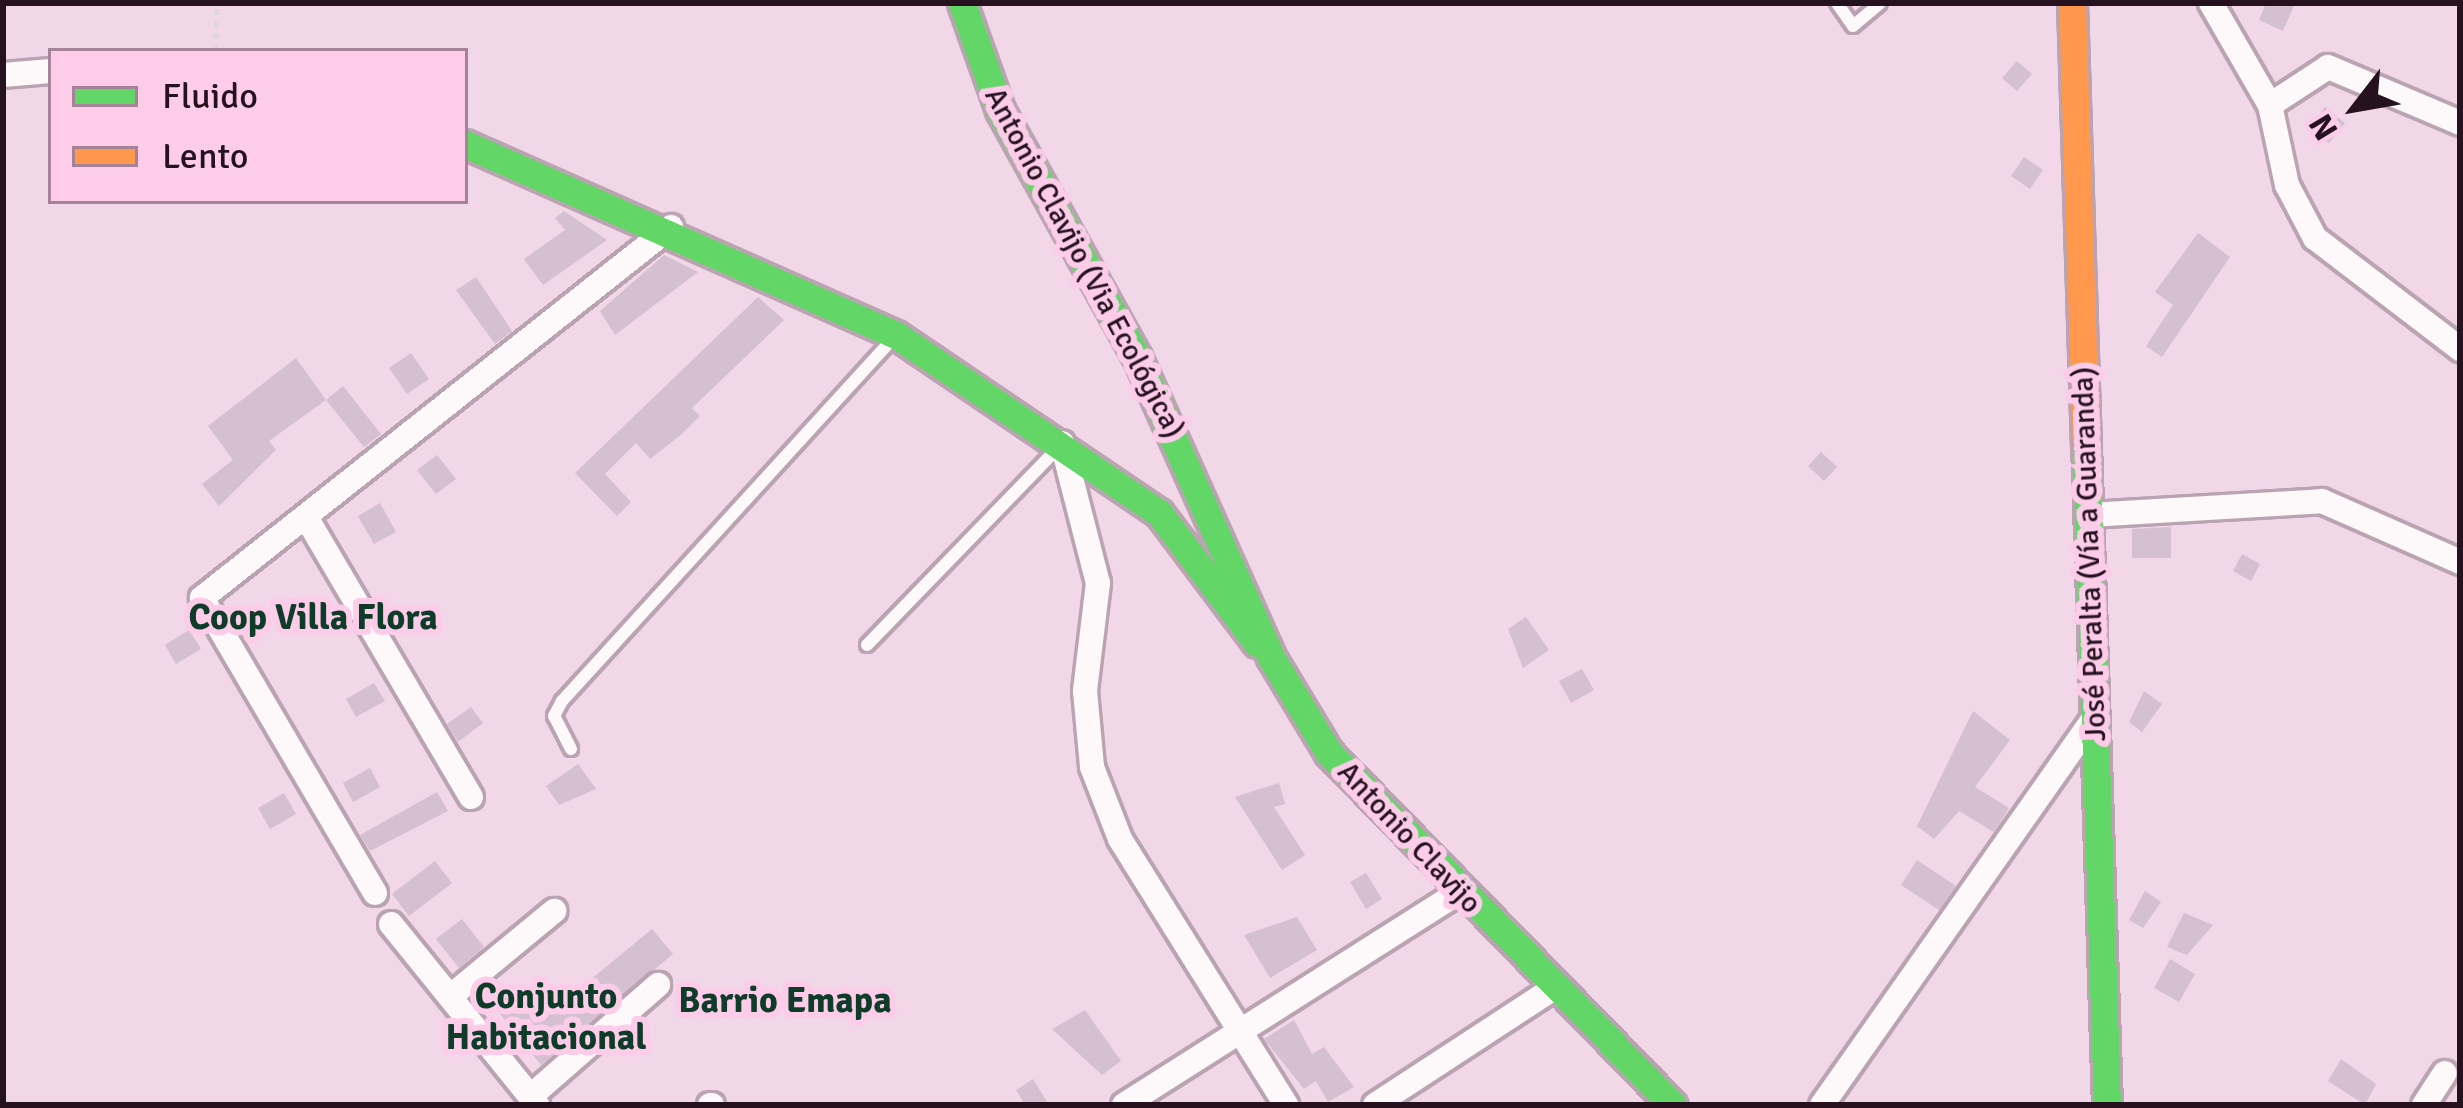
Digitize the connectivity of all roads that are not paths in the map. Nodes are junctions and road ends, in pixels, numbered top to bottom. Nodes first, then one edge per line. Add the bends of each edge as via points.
1 (962, 3) edge
2 (1837, 3) edge
3 (1880, 3) edge
4 (2072, 3) edge
5 (2211, 3) edge
6 (48, 71) edge
7 (3, 75) edge
8 (2270, 105) junction
9 (2460, 123) edge
10 (468, 145) edge
11 (671, 227) junction
12 (896, 335) junction
13 (2460, 349) edge
14 (1062, 443) junction
15 (2089, 515) junction
16 (306, 518) junction
17 (1216, 520) joint
18 (2460, 562) edge
19 (867, 645) dead end
20 (1271, 657) junction
21 (2095, 717) junction
22 (571, 749) dead end
23 (471, 797) dead end
24 (1460, 892) junction
25 (375, 893) dead end
26 (554, 911) dead end
27 (391, 924) dead end
28 (658, 986) dead end
29 (1552, 989) junction
30 (451, 996) junction
31 (1246, 1032) junction
32 (2445, 1073) dead end
33 (534, 1101) edge
34 (1124, 1105) edge
35 (1286, 1105) edge
36 (1375, 1105) edge
37 (1673, 1105) edge
38 (1822, 1105) edge
39 (2107, 1105) edge
40 (2424, 1105) edge

1 - 17 main road, Antonio Clavijo (Via Ecológica) via 1000,110
2 - 3 lane via 1853,26
4 - 15 main road, José Peralta (Vía a Guaranda)
5 - 8 street
6 - 7 street
8 - 9 street via 2328,67
8 - 13 street via 2287,185 2315,238
10 - 11 main road
11 - 12 main road
11 - 16 street
12 - 14 main road
12 - 22 lane via 562,701 554,716
14 - 19 lane
14 - 20 main road via 1169,523
14 - 31 street via 1098,583 1084,691 1092,767 1120,839
15 - 18 street via 2322,501
15 - 21 main road, José Peralta (Vía a Guaranda)
16 - 23 street
16 - 25 street via 202,598
17 - 20 main road, Antonio Clavijo
20 - 24 main road, Antonio Clavijo via 1329,753
21 - 38 street
21 - 39 main road, José Peralta (Vía a Guaranda)
24 - 29 main road, Antonio Clavijo
24 - 31 street
26 - 30 street
27 - 30 street
28 - 33 street
29 - 36 street
29 - 37 main road, Antonio Clavijo
30 - 33 street
31 - 34 street
31 - 35 street
32 - 40 street

